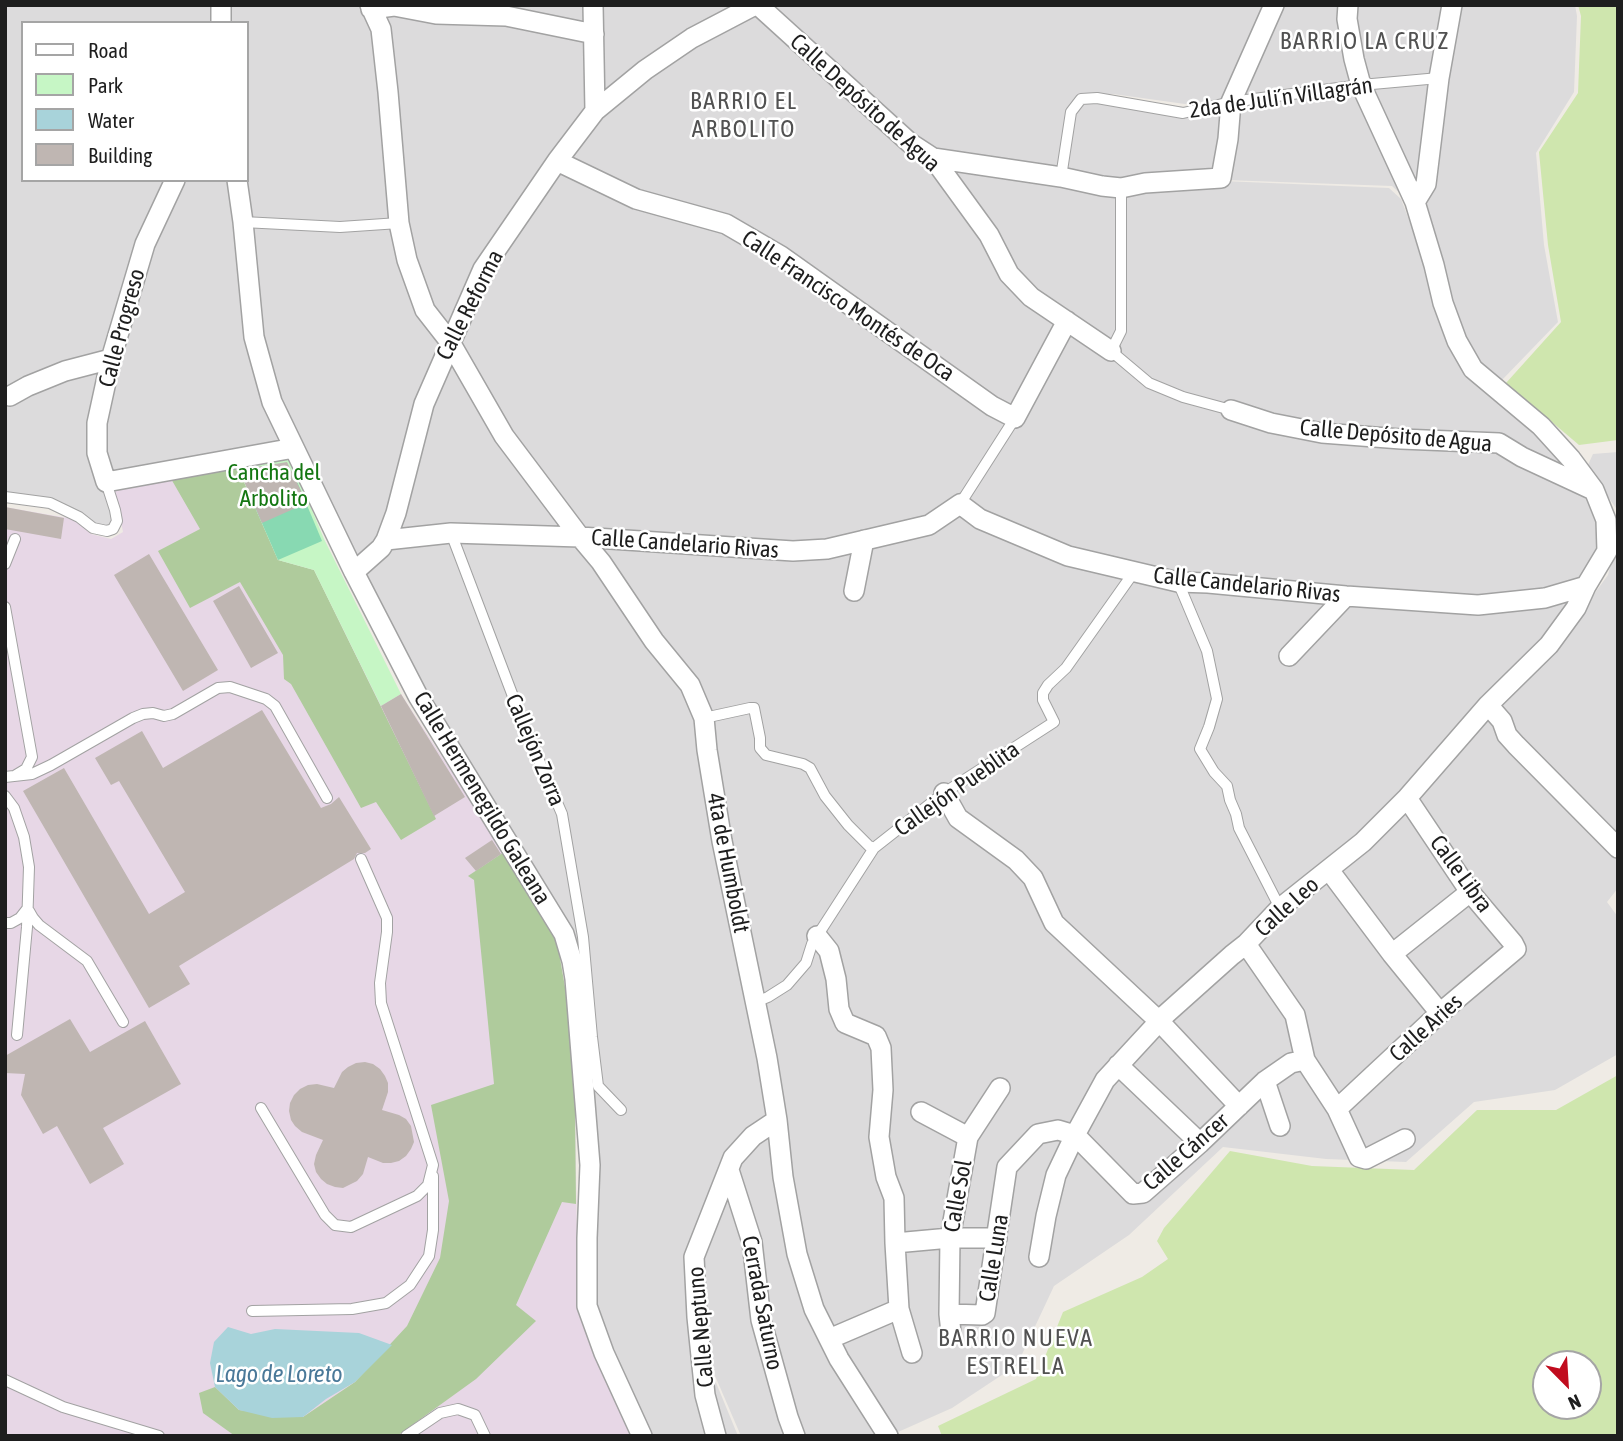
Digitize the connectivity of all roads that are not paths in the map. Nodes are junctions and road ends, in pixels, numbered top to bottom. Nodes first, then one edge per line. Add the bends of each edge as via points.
1 (593, 5) edge
2 (757, 5) edge
3 (1274, 5) edge
4 (1348, 5) edge
5 (1452, 5) edge
6 (371, 7) edge
7 (594, 34) junction
8 (1438, 78) junction
9 (1361, 85) junction
10 (1231, 102) junction
11 (595, 111) junction
12 (933, 158) junction
13 (557, 161) junction
14 (1062, 177) junction
15 (174, 182) edge
16 (237, 182) edge
17 (1121, 188) junction
18 (1415, 202) junction
19 (243, 222) junction
20 (398, 223) junction
21 (1067, 321) junction
22 (450, 342) junction
23 (1111, 351) junction
24 (111, 359) junction
25 (10, 396) dead end
26 (1231, 410) joint
27 (1015, 418) junction
28 (294, 448) junction
29 (106, 482) junction
30 (1594, 491) junction
31 (5, 497) edge
32 (960, 504) junction
33 (451, 533) junction
34 (580, 537) junction
35 (15, 539) dead end
36 (386, 540) junction
37 (864, 540) junction
38 (5, 565) edge
39 (354, 572) junction
40 (1134, 572) junction
41 (1178, 582) junction
42 (1586, 586) junction
43 (854, 591) dead end
44 (1346, 596) junction
45 (5, 607) edge
46 (1289, 656) dead end
47 (1488, 705) junction
48 (704, 718) junction
49 (9, 777) edge
50 (944, 793) junction
51 (5, 796) edge
52 (1408, 798) junction
53 (327, 799) dead end
54 (874, 848) junction
55 (1618, 848) edge
56 (360, 859) dead end
57 (1329, 870) junction
58 (1470, 892) junction
59 (28, 908) junction
60 (1280, 908) junction
61 (5, 923) edge
62 (817, 936) junction
63 (1246, 944) junction
64 (1516, 949) joint
65 (1392, 954) junction
66 (581, 977) junction
67 (756, 1002) junction
68 (1440, 1013) junction
69 (123, 1021) dead end
70 (1159, 1021) junction
71 (17, 1035) dead end
72 (1305, 1060) junction
73 (1118, 1065) junction
74 (1265, 1082) junction
75 (1000, 1088) dead end
76 (1239, 1106) junction
77 (261, 1108) dead end
78 (1338, 1109) junction
79 (621, 1110) dead end
80 (921, 1112) dead end
81 (777, 1120) junction
82 (1280, 1126) dead end
83 (1075, 1135) junction
84 (968, 1137) junction
85 (1405, 1139) dead end
86 (1200, 1143) junction
87 (433, 1165) junction
88 (729, 1170) junction
89 (950, 1238) junction
90 (997, 1238) junction
91 (895, 1243) junction
92 (1039, 1257) dead end
93 (899, 1309) junction
94 (252, 1311) dead end
95 (950, 1324) joint
96 (829, 1339) junction
97 (912, 1353) dead end
98 (5, 1380) edge
99 (159, 1436) edge
100 (406, 1436) edge
101 (485, 1436) edge
102 (642, 1436) edge
103 (716, 1436) edge
104 (795, 1436) edge
105 (888, 1436) edge

1 - 7 street
2 - 11 street, Calle Reforma via 692,38
2 - 12 street, Calle Depósito de Agua via 910,143
3 - 10 street
4 - 9 street, Calle Leo
5 - 8 street
6 - 7 street via 394,6 436,15 506,16
6 - 20 street, 4ta de Humboldt via 381,29
7 - 11 street
8 - 9 lane, 2da de Juli´n Villagrán
8 - 18 street via 1426,184
9 - 10 lane, 2da de Juli´n Villagrán
9 - 18 street, Calle Leo
10 - 14 lane, 2da de Juli´n Villagrán via 1183,113 1081,99 1070,112
10 - 17 street via 1221,178
11 - 13 street, Calle Reforma
12 - 14 street
12 - 21 street, Calle Depósito de Agua via 989,234 1009,274 1031,297
13 - 22 street, Calle Reforma via 483,269
13 - 27 street, Calle Francisco Montés de Oca via 636,199 726,224 781,256
14 - 17 street
15 - 24 street, Calle Progreso via 145,244
16 - 19 street, Calle Hermenegildo Galeana
17 - 23 lane via 1121,331
18 - 30 street, Calle Leo via 1443,303 1473,369 1541,426
19 - 20 lane via 340,227
19 - 28 street, Calle Hermenegildo Galeana via 254,337 272,402
20 - 22 street, 4ta de Humboldt via 425,310
21 - 23 street, Calle Depósito de Agua
21 - 27 street
22 - 34 street, 4ta de Humboldt via 504,436
22 - 36 street, Calle Reforma via 424,404
23 - 26 lane via 1149,383
24 - 25 street via 65,371
24 - 29 street, Calle Progreso via 97,423 97,453
26 - 30 street, Calle Depósito de Agua via 1322,433 1499,443
27 - 32 lane
28 - 29 street
28 - 39 street, Calle Hermenegildo Galeana
29 - 31 lane via 117,522 107,531 50,503
30 - 42 street, Calle Leo via 1606,520 1607,551
32 - 37 street, Calle Candelario Rivas via 929,525
32 - 40 street, Calle Candelario Rivas via 980,519 1068,556
33 - 34 street, Calle Candelario Rivas
33 - 36 street, Calle Candelario Rivas
33 - 66 lane, Callejón Zorra via 562,814 583,937
34 - 37 street, Calle Candelario Rivas via 793,551 827,550
34 - 48 street, 4ta de Humboldt via 690,685
35 - 38 lane
36 - 39 street, Calle Reforma
37 - 43 street
39 - 66 street, Calle Hermenegildo Galeana via 418,696 564,934
40 - 41 street, Calle Candelario Rivas
40 - 50 lane, Callejón Pueblita via 1043,693 1054,722
41 - 44 street, Calle Candelario Rivas
41 - 60 lane via 1207,651 1217,699 1200,749 1227,786 1239,828
42 - 44 street, Calle Candelario Rivas via 1545,598 1478,605
42 - 47 street, Calle Leo via 1549,645
44 - 46 street
45 - 49 lane via 32,757 26,769
47 - 52 street, Calle Leo
47 - 55 street via 1516,745
48 - 54 lane via 754,708 760,748 766,755 810,768 848,825
48 - 67 street, 4ta de Humboldt via 722,841
49 - 53 lane via 51,765 133,718 173,714 218,688 230,687 275,706
50 - 54 lane, Callejón Pueblita
50 - 70 street via 958,818 1033,878 1055,923
51 - 59 lane via 24,837
52 - 57 street, Calle Leo
52 - 58 street, Calle Libra
54 - 62 lane, Callejón Pueblita
56 - 87 lane via 387,918 381,1003
57 - 60 street, Calle Leo
57 - 65 street
58 - 64 street, Calle Libra
58 - 65 street
59 - 61 lane via 20,918
59 - 69 lane via 39,925 87,961
59 - 71 lane
60 - 63 street, Calle Leo
62 - 67 lane, Callejón Pueblita via 806,963 787,985
62 - 91 street via 830,951 845,1023 876,1036 881,1048 879,1138 894,1198
63 - 70 street, Calle Leo
63 - 72 street via 1295,1015
64 - 68 street, Calle Aries
65 - 68 street
66 - 79 lane, Callejón Zorra via 598,1086
66 - 102 street, Calle Hermenegildo Galeana via 590,1165 587,1306
67 - 81 street, 4ta de Humboldt
68 - 78 street, Calle Aries
70 - 73 street, Calle Leo
70 - 76 street
72 - 74 street, Calle Cáncer via 1291,1063
72 - 78 street
73 - 83 street, Calle Leo
73 - 86 street
74 - 76 street, Calle Cáncer
74 - 82 street
75 - 84 street, Calle Sol
76 - 86 street, Calle Cáncer
77 - 87 lane via 335,1225 351,1227 417,1196 428,1185
78 - 85 street via 1359,1157
80 - 84 street
81 - 88 street, Calle Neptuno via 753,1136 733,1158
81 - 96 street, 4ta de Humboldt via 797,1254
83 - 86 street, Calle Cáncer via 1133,1194 1143,1193
83 - 90 street, Calle Luna via 1058,1130 1038,1134 1007,1167
83 - 92 street, Calle Leo via 1056,1175
84 - 89 street, Calle Sol
87 - 94 lane via 429,1256 410,1285 386,1303 352,1309
88 - 103 street, Calle Neptuno via 694,1257 705,1395
88 - 104 street, Cerrada Saturno via 752,1242 761,1320
89 - 90 street
89 - 91 street
89 - 95 street, Calle Sol
90 - 95 street, Calle Luna via 985,1313
91 - 93 street
93 - 96 street
93 - 97 street
96 - 105 street, 4ta de Humboldt
98 - 99 lane via 63,1407
100 - 101 lane via 440,1413 458,1409 475,1415

